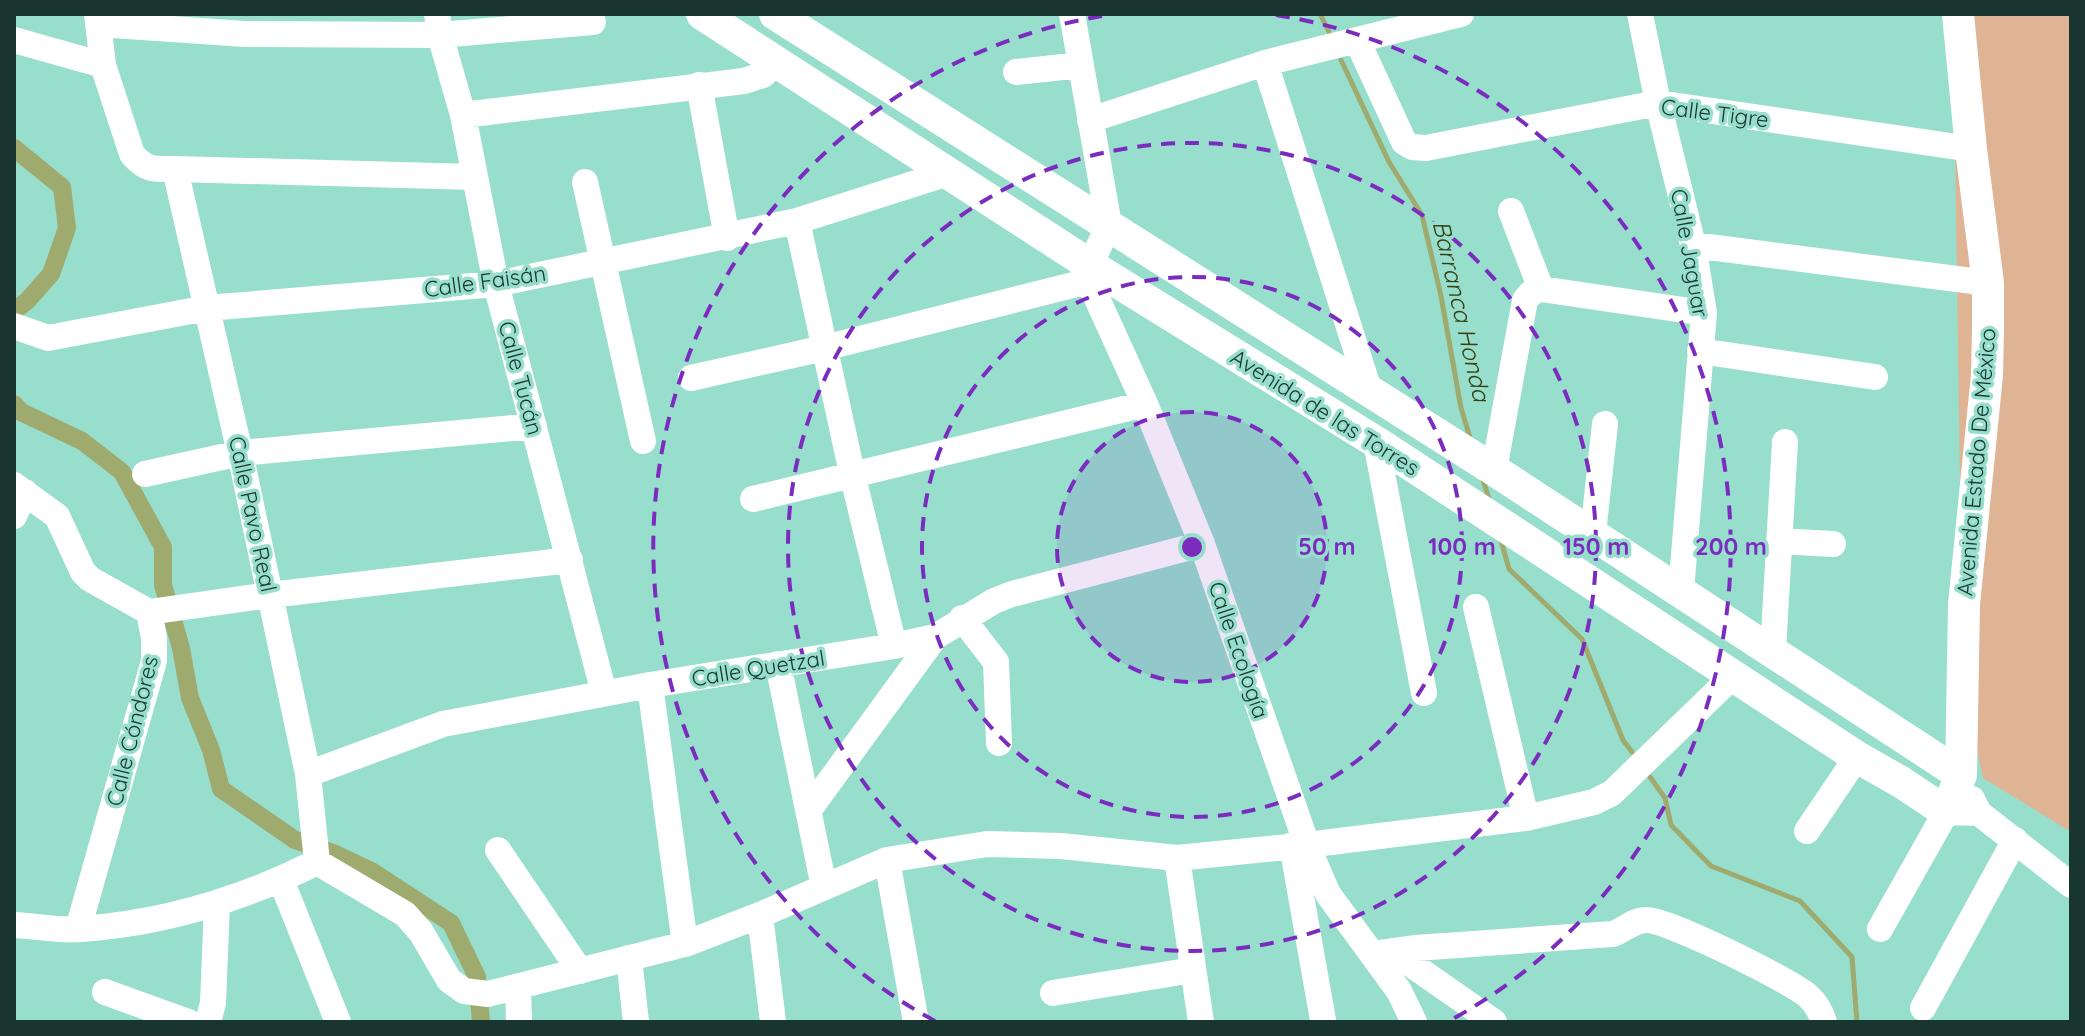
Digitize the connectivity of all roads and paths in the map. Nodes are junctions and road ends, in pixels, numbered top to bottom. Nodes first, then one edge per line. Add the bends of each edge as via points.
1 (702, 14) edge
2 (775, 14) edge
3 (1072, 14) edge
4 (1461, 14) edge
5 (1640, 14) edge
6 (1958, 14) edge
7 (98, 19) edge
8 (524, 21) edge
9 (593, 22) dead end
10 (438, 24) edge
11 (14, 40) edge
12 (1357, 40) junction
13 (777, 62) junction
14 (1265, 63) junction
15 (103, 65) junction
16 (1081, 65) junction
17 (1016, 72) dead end
18 (699, 85) junction
19 (1658, 103) junction
20 (463, 115) junction
21 (1090, 120) junction
22 (1971, 149) junction
23 (175, 169) junction
24 (948, 173) junction
25 (475, 177) junction
26 (585, 182) dead end
27 (1511, 211) dead end
28 (797, 221) junction
29 (1109, 225) junction
30 (727, 238) junction
31 (1693, 245) junction
32 (602, 261) junction
33 (1090, 273) junction
34 (1988, 283) junction
35 (496, 284) junction
36 (1536, 291) junction
37 (207, 308) junction
38 (1704, 313) junction
39 (14, 326) edge
40 (824, 348) junction
41 (1700, 351) junction
42 (1875, 377) dead end
43 (691, 378) dead end
44 (1369, 390) junction
45 (1145, 404) junction
46 (1605, 424) dead end
47 (534, 426) junction
48 (643, 441) dead end
49 (1376, 442) junction
50 (1785, 442) dead end
51 (240, 453) junction
52 (1494, 470) junction
53 (852, 473) junction
54 (145, 474) dead end
55 (19, 489) edge
56 (753, 499) dead end
57 (14, 516) edge
58 (1593, 533) junction
59 (1779, 541) junction
60 (1202, 544) junction
61 (1833, 544) dead end
62 (570, 560) junction
63 (1681, 591) junction
64 (270, 595) junction
65 (1476, 607) dead end
66 (149, 612) junction
67 (962, 618) junction
68 (935, 637) junction
69 (894, 646) junction
70 (1773, 651) junction
71 (778, 664) junction
72 (1733, 676) junction
73 (650, 685) junction
74 (604, 693) junction
75 (1424, 693) dead end
76 (999, 743) dead end
77 (1857, 757) junction
78 (308, 774) junction
79 (1961, 775) junction
80 (808, 811) junction
81 (1946, 812) junction
82 (1979, 813) junction
83 (1526, 818) junction
84 (1807, 831) dead end
85 (2015, 840) junction
86 (1300, 845) junction
87 (498, 850) dead end
88 (316, 858) junction
89 (1177, 858) junction
90 (887, 860) junction
91 (281, 880) junction
92 (2071, 885) edge
93 (824, 887) junction
94 (217, 904) junction
95 (760, 915) junction
96 (14, 925) edge
97 (78, 929) junction
98 (1880, 929) dead end
99 (685, 944) junction
100 (1382, 953) junction
101 (629, 958) junction
102 (1193, 970) junction
103 (580, 971) junction
104 (518, 987) junction
105 (105, 992) dead end
106 (1053, 993) dead end
107 (1923, 1008) dead end
108 (1323, 1020) edge
109 (188, 1022) edge
110 (208, 1022) edge
111 (338, 1022) edge
112 (519, 1022) edge
113 (636, 1022) edge
114 (773, 1022) edge
115 (916, 1022) edge
116 (1201, 1022) edge
117 (1414, 1022) edge
118 (1494, 1022) edge
119 (1824, 1022) edge

1 - 13 main road, Avenida de las Torres
2 - 29 main road, Avenida de las Torres
3 - 16 street
4 - 12 street
5 - 19 street, Calle Jaguar
6 - 22 main road, Avenida Estado De México
7 - 10 street via 245,34
7 - 15 street
8 - 9 street
8 - 10 street
10 - 20 street, Calle Tucán
11 - 15 street
12 - 14 street
12 - 19 street, Calle Tigre via 1404,142 1412,147
13 - 18 street via 763,75 744,81
13 - 24 main road, Avenida de las Torres
14 - 21 street
14 - 44 street
15 - 23 street via 132,154 141,165
16 - 17 street
16 - 21 street
18 - 20 street
18 - 30 street
19 - 22 street, Calle Tigre
19 - 31 street, Calle Jaguar
20 - 25 street, Calle Tucán
21 - 29 street
22 - 34 main road, Avenida Estado De México
23 - 25 street
23 - 37 street, Calle Pavo Real
24 - 28 street, Calle Faisán
24 - 33 main road, Avenida de las Torres
25 - 35 street, Calle Tucán
26 - 32 street
27 - 36 street
28 - 30 street, Calle Faisán
28 - 40 street
29 - 33 street
29 - 44 main road, Avenida de las Torres
30 - 32 street, Calle Faisán
31 - 34 street
31 - 38 street, Calle Jaguar
32 - 35 street, Calle Faisán
32 - 48 street
33 - 40 street
33 - 45 street, Calle Ecología
33 - 49 main road, Avenida de las Torres
34 - 79 main road, Avenida Estado De México via 1987,375 1964,604
35 - 37 street, Calle Faisán
35 - 47 street, Calle Tucán
36 - 38 street
36 - 52 street via 1525,300
37 - 39 street, Calle Faisán via 48,338
37 - 51 street, Calle Pavo Real
38 - 41 street, Calle Jaguar
40 - 43 street
40 - 53 street
41 - 42 street
41 - 63 street, Calle Jaguar
44 - 52 main road, Avenida de las Torres
45 - 53 street
45 - 60 street, Calle Ecología
46 - 58 street
47 - 51 street
47 - 62 street, Calle Tucán
49 - 72 main road, Avenida de las Torres
49 - 75 street
50 - 59 street
51 - 54 street
51 - 64 street, Calle Pavo Real
52 - 58 main road, Avenida de las Torres
53 - 56 street
53 - 69 street
55 - 57 street
55 - 66 street via 57,516 90,579
58 - 63 main road, Avenida de las Torres
59 - 61 street
59 - 70 street
60 - 67 street, Calle Quetzal via 1012,594
60 - 86 street, Calle Ecología
62 - 64 street
62 - 74 street, Calle Tucán
63 - 70 main road, Avenida de las Torres
64 - 66 street
64 - 78 street, Calle Pavo Real
65 - 83 street
66 - 97 street, Calle Cóndores via 154,661
67 - 68 street, Calle Quetzal
67 - 76 street via 996,662
68 - 69 street, Calle Quetzal
68 - 80 street
69 - 71 street, Calle Quetzal
70 - 79 main road, Avenida de las Torres
71 - 73 street, Calle Quetzal
71 - 80 street
72 - 77 main road, Avenida de las Torres
72 - 83 street via 1612,793
73 - 74 street, Calle Quetzal
73 - 99 street
74 - 78 street, Calle Quetzal via 443,724
77 - 81 main road, Avenida de las Torres
77 - 84 street
78 - 88 street, Calle Pavo Real
79 - 81 main road, Avenida Estado De México
79 - 82 street
80 - 93 street
81 - 82 street
81 - 98 street
82 - 85 street
83 - 86 street
85 - 92 street
85 - 107 street
86 - 89 street
86 - 100 street, Calle Ecología via 1328,894
86 - 108 street
87 - 103 street
88 - 91 street
88 - 104 street via 405,914 449,980 476,993
89 - 90 street via 987,844
89 - 102 street
90 - 93 street
90 - 115 street
91 - 94 street
91 - 111 street
93 - 95 street
94 - 97 street via 145,922
94 - 110 street
95 - 99 street
95 - 114 street
96 - 97 street
99 - 101 street
100 - 117 street, Calle Ecología
100 - 118 street
100 - 119 street via 1613,934 1651,920 1703,940 1806,994
101 - 103 street
101 - 113 street
102 - 106 street
102 - 116 street
103 - 104 street
104 - 112 street
105 - 109 street

